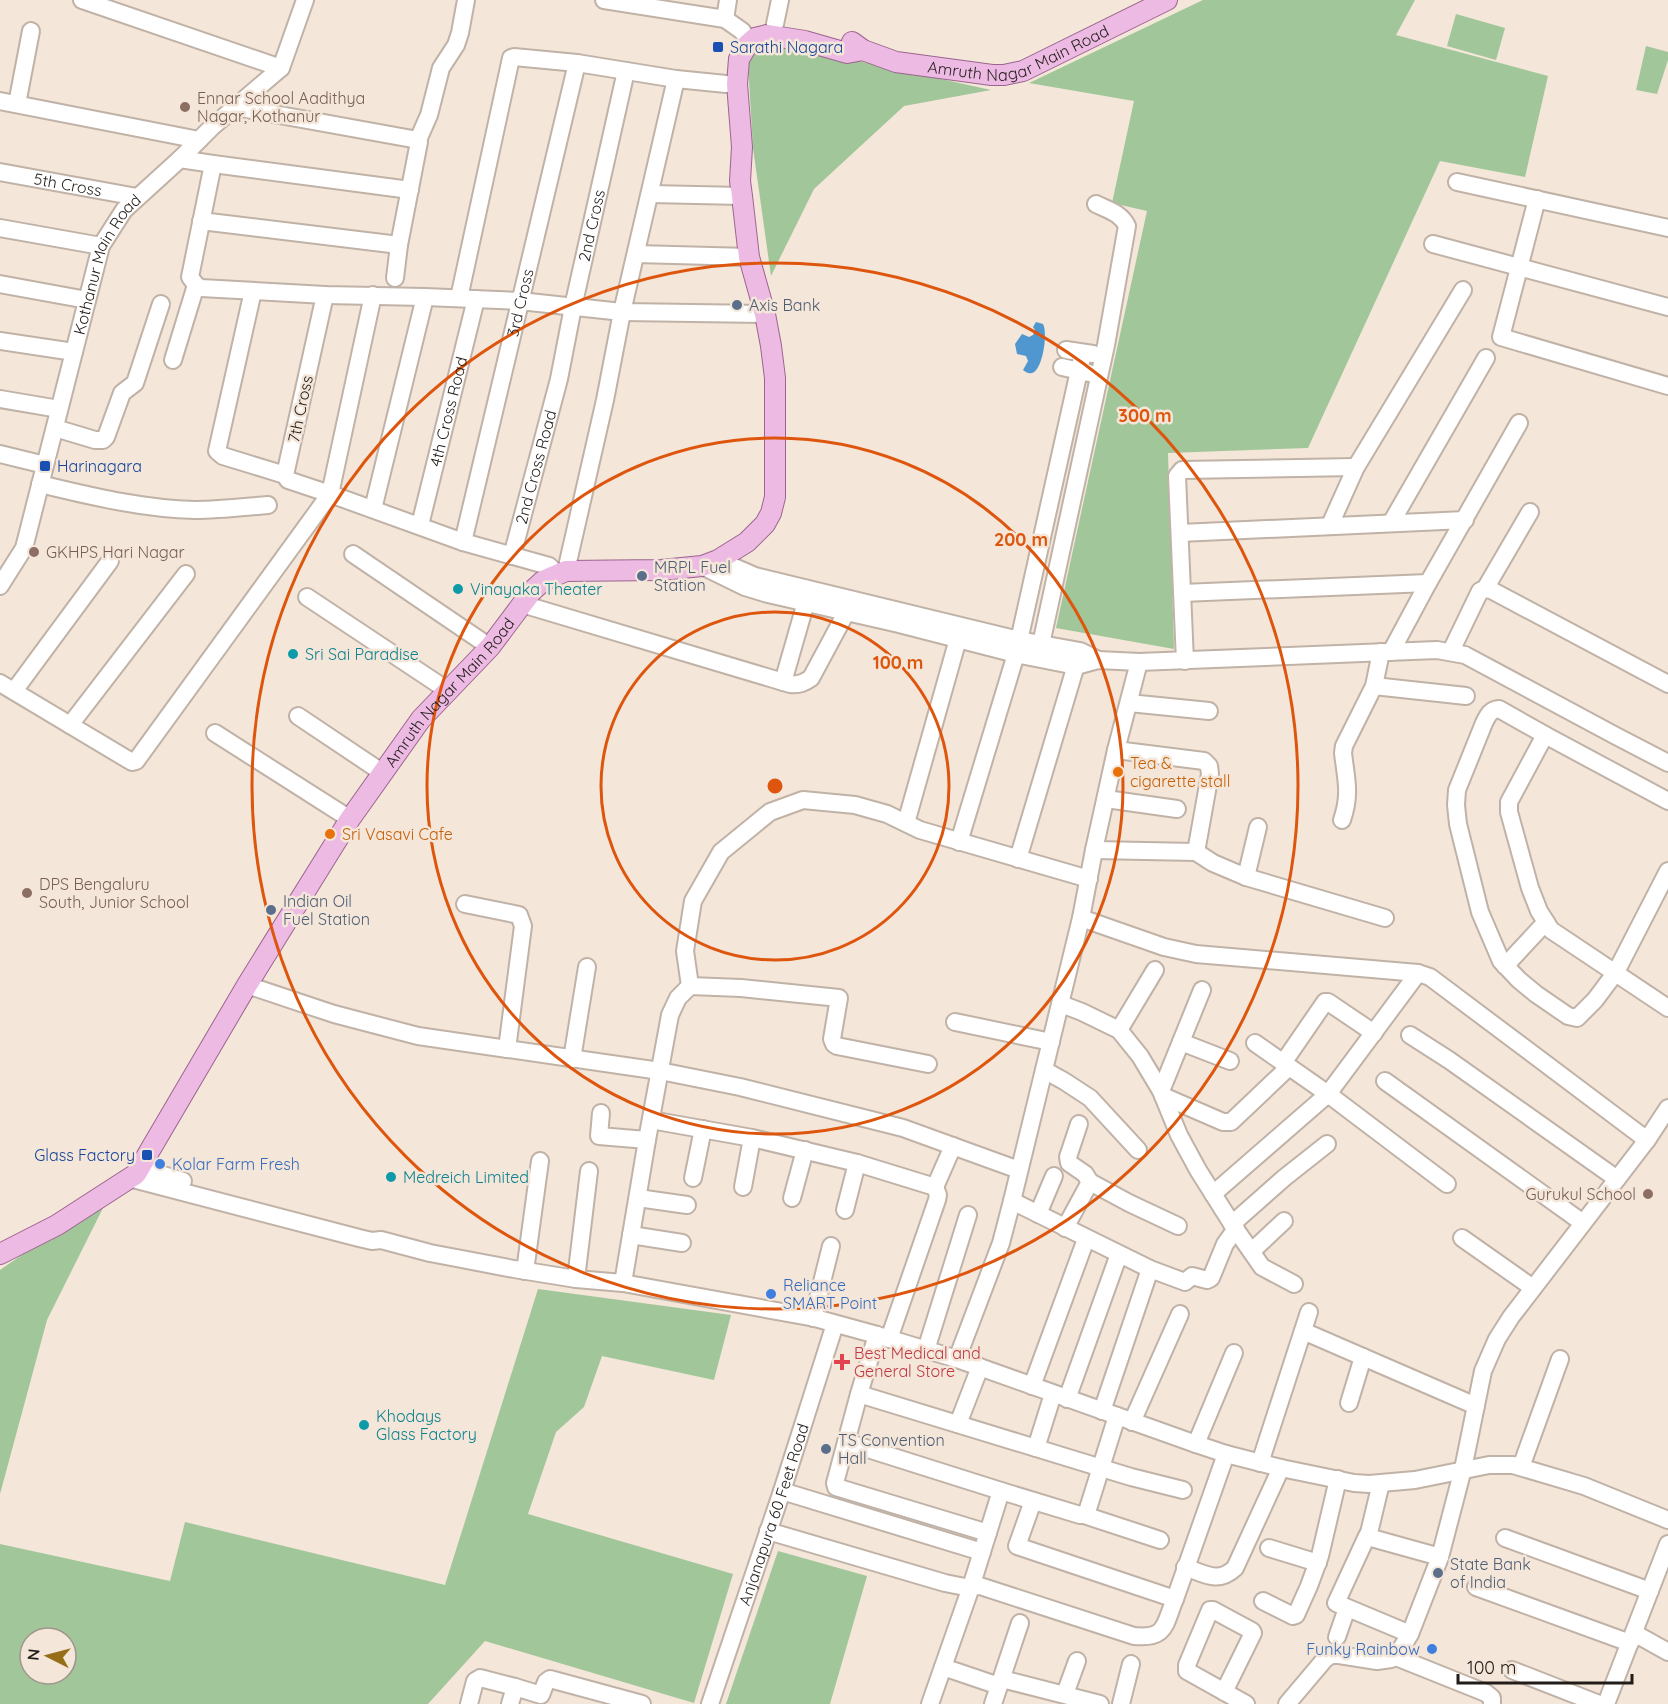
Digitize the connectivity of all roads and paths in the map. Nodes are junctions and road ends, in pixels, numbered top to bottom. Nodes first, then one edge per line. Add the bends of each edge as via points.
1 (82, 0) edge
2 (305, 0) edge
3 (466, 0) edge
4 (603, 0) edge
5 (728, 0) edge
6 (780, 0) edge
7 (1167, 0) edge
8 (725, 20) junction
9 (775, 24) junction
10 (31, 31) dead end
11 (746, 36) junction
12 (863, 50) junction
13 (577, 63) junction
14 (281, 68) junction
15 (626, 71) junction
16 (676, 79) junction
17 (726, 84) junction
18 (8, 102) edge
19 (236, 107) junction
20 (199, 140) junction
21 (418, 140) junction
22 (180, 159) junction
23 (213, 164) junction
24 (0, 172) edge
25 (1457, 182) dead end
26 (741, 188) junction
27 (410, 190) junction
28 (650, 194) junction
29 (137, 197) junction
30 (1537, 199) junction
31 (1100, 206) dead end
32 (201, 221) junction
33 (0, 228) edge
34 (1668, 228) edge
35 (1433, 244) dead end
36 (399, 245) junction
37 (101, 246) junction
38 (636, 254) junction
39 (749, 257) junction
40 (1519, 268) junction
41 (395, 278) dead end
42 (0, 284) edge
43 (195, 285) junction
44 (1463, 290) dead end
45 (253, 291) junction
46 (325, 295) junction
47 (374, 295) junction
48 (425, 297) junction
49 (467, 299) junction
50 (87, 300) junction
51 (519, 302) junction
52 (161, 304) dead end
53 (573, 307) junction
54 (1668, 307) edge
55 (622, 312) junction
56 (765, 314) junction
57 (0, 340) edge
58 (1065, 350) dead end
59 (74, 352) junction
60 (1083, 353) junction
61 (1103, 356) junction
62 (1486, 358) dead end
63 (172, 360) dead end
64 (1062, 367) dead end
65 (1079, 370) junction
66 (1099, 375) junction
67 (559, 379) joint
68 (1668, 386) edge
69 (0, 399) edge
70 (59, 409) junction
71 (1519, 423) dead end
72 (55, 428) junction
73 (0, 454) edge
74 (45, 465) junction
75 (1356, 466) junction
76 (285, 475) junction
77 (40, 484) junction
78 (330, 494) junction
79 (268, 505) dead end
80 (373, 509) junction
81 (1530, 512) dead end
82 (1465, 520) junction
83 (1391, 523) junction
84 (420, 525) junction
85 (1330, 525) junction
86 (1180, 533) junction
87 (463, 542) junction
88 (353, 554) dead end
89 (512, 556) junction
90 (110, 561) dead end
91 (710, 563) junction
92 (561, 572) junction
93 (186, 574) dead end
94 (1428, 583) junction
95 (0, 586) edge
96 (1485, 589) junction
97 (1182, 593) junction
98 (307, 597) dead end
99 (806, 602) junction
100 (522, 604) junction
101 (847, 611) junction
102 (958, 639) junction
103 (490, 647) junction
104 (1018, 647) junction
105 (1040, 651) junction
106 (1451, 651) junction
107 (1386, 652) junction
108 (1078, 658) junction
109 (1185, 660) junction
110 (1139, 662) junction
111 (783, 682) junction
112 (1668, 684) edge
113 (1374, 686) junction
114 (7, 687) edge
115 (447, 690) junction
116 (1466, 696) dead end
117 (1129, 703) junction
118 (1209, 711) dead end
119 (298, 716) dead end
120 (70, 726) junction
121 (215, 733) dead end
122 (1545, 735) junction
123 (1116, 750) junction
124 (1668, 763) edge
125 (383, 773) junction
126 (1106, 799) junction
127 (1668, 801) edge
128 (1177, 809) dead end
129 (350, 819) junction
130 (1342, 820) dead end
131 (906, 823) junction
132 (1258, 827) dead end
133 (959, 842) junction
134 (1094, 850) junction
135 (1196, 852) junction
136 (1018, 859) junction
137 (1668, 871) edge
138 (1246, 877) junction
139 (1089, 879) junction
140 (465, 904) dead end
141 (1081, 918) junction
142 (1385, 918) dead end
143 (1546, 922) junction
144 (1505, 966) junction
145 (587, 968) dead end
146 (1155, 970) dead end
147 (1616, 972) junction
148 (1419, 974) junction
149 (247, 985) junction
150 (690, 986) junction
151 (1202, 990) dead end
152 (1061, 1004) junction
153 (1668, 1008) edge
154 (955, 1022) dead end
155 (1119, 1030) junction
156 (1374, 1033) junction
157 (1410, 1035) dead end
158 (1051, 1042) junction
159 (1181, 1042) junction
160 (1255, 1043) dead end
161 (507, 1049) junction
162 (572, 1059) junction
163 (1230, 1061) dead end
164 (928, 1064) dead end
165 (1286, 1065) junction
166 (1044, 1070) junction
167 (660, 1071) junction
168 (1385, 1081) dead end
169 (1162, 1093) junction
170 (1328, 1094) junction
171 (1668, 1108) edge
172 (601, 1113) dead end
173 (651, 1120) junction
174 (1079, 1124) dead end
175 (703, 1129) junction
176 (752, 1138) junction
177 (647, 1140) junction
178 (1647, 1140) junction
179 (1328, 1144) dead end
180 (953, 1146) junction
181 (805, 1150) junction
182 (1138, 1150) dead end
183 (540, 1161) dead end
184 (857, 1162) junction
185 (1019, 1170) junction
186 (589, 1171) dead end
187 (134, 1173) junction
188 (1054, 1176) dead end
189 (693, 1178) dead end
190 (1617, 1179) junction
191 (1090, 1182) junction
192 (1447, 1184) dead end
193 (743, 1187) dead end
194 (935, 1187) junction
195 (1213, 1194) junction
196 (638, 1198) junction
197 (792, 1198) dead end
198 (1012, 1201) junction
199 (687, 1206) dead end
200 (845, 1210) dead end
201 (1038, 1214) junction
202 (968, 1215) dead end
203 (1284, 1221) dead end
204 (1583, 1223) junction
205 (1178, 1226) dead end
206 (1234, 1226) junction
207 (1065, 1228) junction
208 (631, 1235) junction
209 (1462, 1238) dead end
210 (1086, 1239) junction
211 (682, 1243) dead end
212 (831, 1246) dead end
213 (1251, 1251) junction
214 (0, 1254) edge
215 (1119, 1254) junction
216 (1150, 1269) junction
217 (525, 1271) junction
218 (576, 1279) junction
219 (623, 1283) junction
220 (1294, 1284) dead end
221 (1533, 1288) junction
222 (1309, 1312) dead end
223 (1180, 1314) dead end
224 (813, 1318) junction
225 (835, 1324) junction
226 (1303, 1331) junction
227 (883, 1337) junction
228 (926, 1350) junction
229 (1234, 1353) dead end
230 (1363, 1357) junction
231 (957, 1359) junction
232 (1560, 1359) dead end
233 (980, 1367) junction
234 (1032, 1386) junction
235 (859, 1395) junction
236 (1060, 1396) junction
237 (1349, 1403) dead end
238 (1476, 1406) junction
239 (1117, 1416) junction
240 (958, 1424) junction
241 (846, 1442) junction
242 (1196, 1444) junction
243 (1036, 1448) junction
244 (1226, 1454) junction
245 (1260, 1462) junction
246 (1101, 1467) junction
247 (1521, 1467) junction
248 (1281, 1468) junction
249 (1463, 1469) junction
250 (1338, 1479) junction
251 (1381, 1483) junction
252 (1183, 1490) dead end
253 (782, 1491) junction
254 (1001, 1491) junction
255 (1033, 1501) junction
256 (1084, 1515) junction
257 (1668, 1520) edge
258 (768, 1531) junction
259 (988, 1533) junction
260 (1367, 1536) junction
261 (1505, 1538) dead end
262 (1160, 1540) dead end
263 (1668, 1544) edge
264 (1269, 1548) dead end
265 (982, 1551) junction
266 (1440, 1557) junction
267 (1318, 1563) junction
268 (1185, 1567) junction
269 (971, 1587) junction
270 (1476, 1587) dead end
271 (1650, 1591) junction
272 (1175, 1599) junction
273 (1263, 1601) dead end
274 (1347, 1608) junction
275 (1020, 1623) dead end
276 (1410, 1634) junction
277 (1337, 1637) dead end
278 (1632, 1638) junction
279 (1668, 1652) edge
280 (1396, 1657) junction
281 (1077, 1661) dead end
282 (1131, 1664) dead end
283 (943, 1667) junction
284 (1512, 1670) dead end
285 (1000, 1683) junction
286 (514, 1687) junction
287 (1224, 1692) junction
288 (1065, 1694) junction
289 (469, 1704) edge
290 (510, 1704) edge
291 (642, 1704) edge
292 (710, 1704) edge
293 (930, 1704) edge
294 (993, 1704) edge
295 (1100, 1704) edge
296 (1121, 1704) edge
297 (1246, 1704) edge
298 (1287, 1704) edge
299 (1492, 1704) edge
300 (1599, 1704) edge
301 (1606, 1704) edge

1 - 14 street
2 - 14 street, Kothanur Main Road
3 - 21 street via 456,45 441,68
4 - 8 street
5 - 8 street
6 - 9 street
7 - 12 main road, Amruth Nagar Main Road via 1023,71 1004,75 896,62
8 - 11 street
9 - 11 main road, Amruth Nagar Main Road via 764,23
9 - 12 main road, Amruth Nagar Main Road via 850,41
10 - 18 street
11 - 12 main road, Amruth Nagar Main Road via 805,41 847,53
11 - 17 main road via 734,41 727,62
11 - 26 main road via 737,84
13 - 15 street
13 - 49 street, 4th Cross Road via 514,57 510,60
13 - 51 street, 3rd Cross
14 - 19 street, Kothanur Main Road
15 - 16 street
15 - 53 street, 2nd Cross
16 - 17 street
16 - 28 street
17 - 26 main road via 731,148
18 - 20 street
19 - 20 street, Kothanur Main Road
19 - 21 street
20 - 22 street, Kothanur Main Road
21 - 27 street
22 - 23 street
22 - 29 street, Kothanur Main Road
23 - 27 street
23 - 32 street
24 - 29 street, 5th Cross
25 - 30 street
26 - 28 street
26 - 39 main road
27 - 36 street
28 - 38 street
29 - 37 street, Kothanur Main Road
30 - 34 street
30 - 40 street
31 - 61 street via 1118,215 1127,226
32 - 36 street
32 - 43 street via 190,276
33 - 37 street
35 - 40 street
36 - 41 street
37 - 50 street, Kothanur Main Road
38 - 39 street
38 - 55 street
39 - 56 main road
40 - 54 street
40 - 68 street via 1501,337
42 - 50 street
43 - 45 street
43 - 63 street
44 - 75 street
45 - 46 street
45 - 76 street via 217,451
46 - 47 street
46 - 76 street, 7th Cross
47 - 48 street
47 - 78 street
48 - 49 street
48 - 80 street
49 - 51 street
49 - 84 street, 4th Cross Road
50 - 59 street, Kothanur Main Road
51 - 53 street
51 - 87 street, 3rd Cross
52 - 72 street via 135,383 122,393 106,437 95,440
53 - 55 street
53 - 67 street, 2nd Cross
55 - 56 street
55 - 92 street
56 - 91 main road via 775,378 775,497 765,524 747,542
57 - 59 street
58 - 60 street
59 - 70 street, Kothanur Main Road
60 - 61 street
60 - 65 street
61 - 66 street
62 - 83 street
64 - 65 street
65 - 66 street
65 - 104 street
66 - 105 street
67 - 89 street, 2nd Cross Road
69 - 70 street
70 - 72 street, Kothanur Main Road
71 - 82 street
72 - 74 street, Kothanur Main Road
73 - 74 street
74 - 77 street, Kothanur Main Road
75 - 85 street
75 - 86 street via 1182,470 1177,476
76 - 78 street via 288,480
77 - 79 street via 127,504 195,510
77 - 95 street, Kothanur Main Road via 24,548
78 - 80 street
78 - 120 street via 136,761
80 - 84 street
81 - 96 street
82 - 83 street
82 - 94 street
83 - 85 street
84 - 87 street
85 - 86 street
86 - 97 street
87 - 89 street
88 - 103 street
89 - 92 street
90 - 114 street
91 - 92 main road via 661,570
91 - 99 street via 745,587
91 - 104 street
92 - 100 main road, Amruth Nagar Main Road via 543,581
93 - 120 street
94 - 97 street
94 - 107 street
96 - 106 street via 1480,591
96 - 112 street
97 - 109 street
98 - 115 street
99 - 101 street
99 - 111 street
100 - 103 main road, Amruth Nagar Main Road
100 - 111 street
101 - 102 street
101 - 111 street via 811,678 798,685
102 - 104 street
102 - 131 street
103 - 115 main road, Amruth Nagar Main Road
104 - 105 street
104 - 133 street
105 - 108 street
106 - 107 street
106 - 124 street
107 - 109 street
107 - 113 street
108 - 110 street
108 - 136 street
109 - 110 street
110 - 117 street
113 - 116 street
113 - 130 street via 1344,746 1348,795
114 - 120 street
115 - 125 main road, Amruth Nagar Main Road
117 - 118 street
117 - 123 street
119 - 125 street
121 - 129 street
122 - 127 street
122 - 143 street via 1509,802 1509,812 1530,888
122 - 144 street via 1499,709 1488,713 1457,790 1458,824 1480,912
123 - 126 street
123 - 135 street via 1204,761 1209,766
125 - 129 main road, Amruth Nagar Main Road
126 - 128 street
126 - 134 street
129 - 149 main road, Amruth Nagar Main Road
131 - 133 street
131 - 150 street via 855,805 803,800 770,812 721,852 693,901 685,951
132 - 138 street
133 - 136 street
134 - 135 street
134 - 139 street
135 - 138 street
136 - 139 street
137 - 147 street
138 - 142 street
139 - 141 street
140 - 161 street via 519,915 523,926
141 - 148 street via 1196,954
141 - 152 street
143 - 144 street
143 - 147 street via 1551,930
144 - 147 street via 1536,994 1573,1018 1584,1012
145 - 162 street
146 - 155 street
147 - 153 street
148 - 156 street
148 - 178 street via 1439,983
149 - 161 street via 418,1036
149 - 187 main road, Amruth Nagar Main Road
150 - 164 street via 839,998 834,1044
150 - 167 street via 678,998 670,1015
151 - 159 street
152 - 155 street
152 - 158 street
154 - 158 street
155 - 169 street
156 - 165 street via 1325,1002
156 - 170 street
157 - 190 street
158 - 166 street
159 - 163 street
159 - 169 street
160 - 165 street
161 - 162 street
162 - 167 street
165 - 169 street via 1231,1122 1222,1122
165 - 170 street
166 - 182 street via 1090,1098
166 - 185 street
167 - 173 street
167 - 180 street via 903,1128
168 - 204 street
169 - 195 street via 1179,1135
170 - 192 street
170 - 195 street
171 - 178 street
172 - 177 street via 599,1136
173 - 175 street
173 - 177 street
174 - 191 street via 1069,1163
175 - 176 street
175 - 189 street
176 - 181 street
176 - 193 street
177 - 196 street
178 - 190 street
179 - 206 street via 1284,1178
180 - 185 street
180 - 194 street
181 - 184 street
181 - 197 street
183 - 217 street
184 - 194 street
184 - 200 street
185 - 198 street
186 - 218 street
187 - 214 main road, Amruth Nagar Main Road via 57,1224
187 - 217 street via 373,1233 381,1240 430,1253
188 - 201 street
190 - 204 street
191 - 205 street
191 - 207 street
194 - 227 street via 937,1200
195 - 206 street
196 - 199 street
196 - 208 street
198 - 201 street
198 - 231 street via 1001,1244
201 - 207 street
202 - 228 street
203 - 213 street
204 - 221 street
206 - 213 street
206 - 216 street via 1207,1280 1192,1276 1185,1282
207 - 210 street
208 - 211 street
208 - 219 street
209 - 221 street
210 - 215 street
210 - 234 street
212 - 224 street
213 - 220 street via 1262,1267
215 - 216 street
215 - 236 street
216 - 239 street
217 - 218 street
218 - 219 street
219 - 224 street
221 - 238 street via 1497,1339 1483,1371
222 - 226 street
223 - 239 street
224 - 225 street
225 - 227 street
225 - 253 street, Anjanapura 60 Feet Road
226 - 230 street
226 - 245 street
227 - 228 street
227 - 235 street
228 - 231 street
229 - 242 street
230 - 237 street
230 - 238 street
231 - 233 street
232 - 247 street
233 - 234 street
233 - 240 street
234 - 236 street
235 - 240 street
235 - 241 street
236 - 239 street
236 - 243 street
238 - 249 street
239 - 242 street
239 - 246 street
240 - 243 street
241 - 254 street
241 - 259 street via 836,1487
242 - 244 street
243 - 246 street
244 - 245 street
244 - 268 street
245 - 248 street
246 - 252 street
246 - 256 street
247 - 249 street via 1489,1464
247 - 257 street via 1584,1486
248 - 250 street
248 - 268 street via 1235,1568 1220,1577 1210,1577
249 - 251 street
249 - 266 street
250 - 251 street
250 - 267 street
251 - 260 street
253 - 258 street, Anjanapura 60 Feet Road
253 - 265 street
254 - 255 street
254 - 259 street
255 - 256 street
255 - 272 street via 1017,1546
256 - 262 street
258 - 269 street via 945,1583
258 - 292 street, Anjanapura 60 Feet Road
259 - 265 street
260 - 266 street
260 - 274 street via 1336,1603
261 - 271 street
263 - 271 street
264 - 267 street
265 - 269 street
266 - 276 street
267 - 273 street via 1295,1616
268 - 272 street
269 - 272 street via 980,1586 1143,1637 1162,1630
269 - 283 street
270 - 278 street
271 - 278 street
274 - 276 street
274 - 277 street
275 - 285 street
276 - 280 street
278 - 279 street
278 - 301 street
280 - 298 street via 1377,1661 1331,1656
280 - 299 street via 1486,1693
281 - 288 street
282 - 296 street
283 - 285 street
283 - 293 street
284 - 300 street
285 - 288 street
285 - 294 street
286 - 289 street via 480,1678 475,1681
286 - 290 street
286 - 291 street via 541,1695 550,1679
287 - 287 street via 1253,1635 1210,1610 1186,1668
287 - 297 street
288 - 295 street

